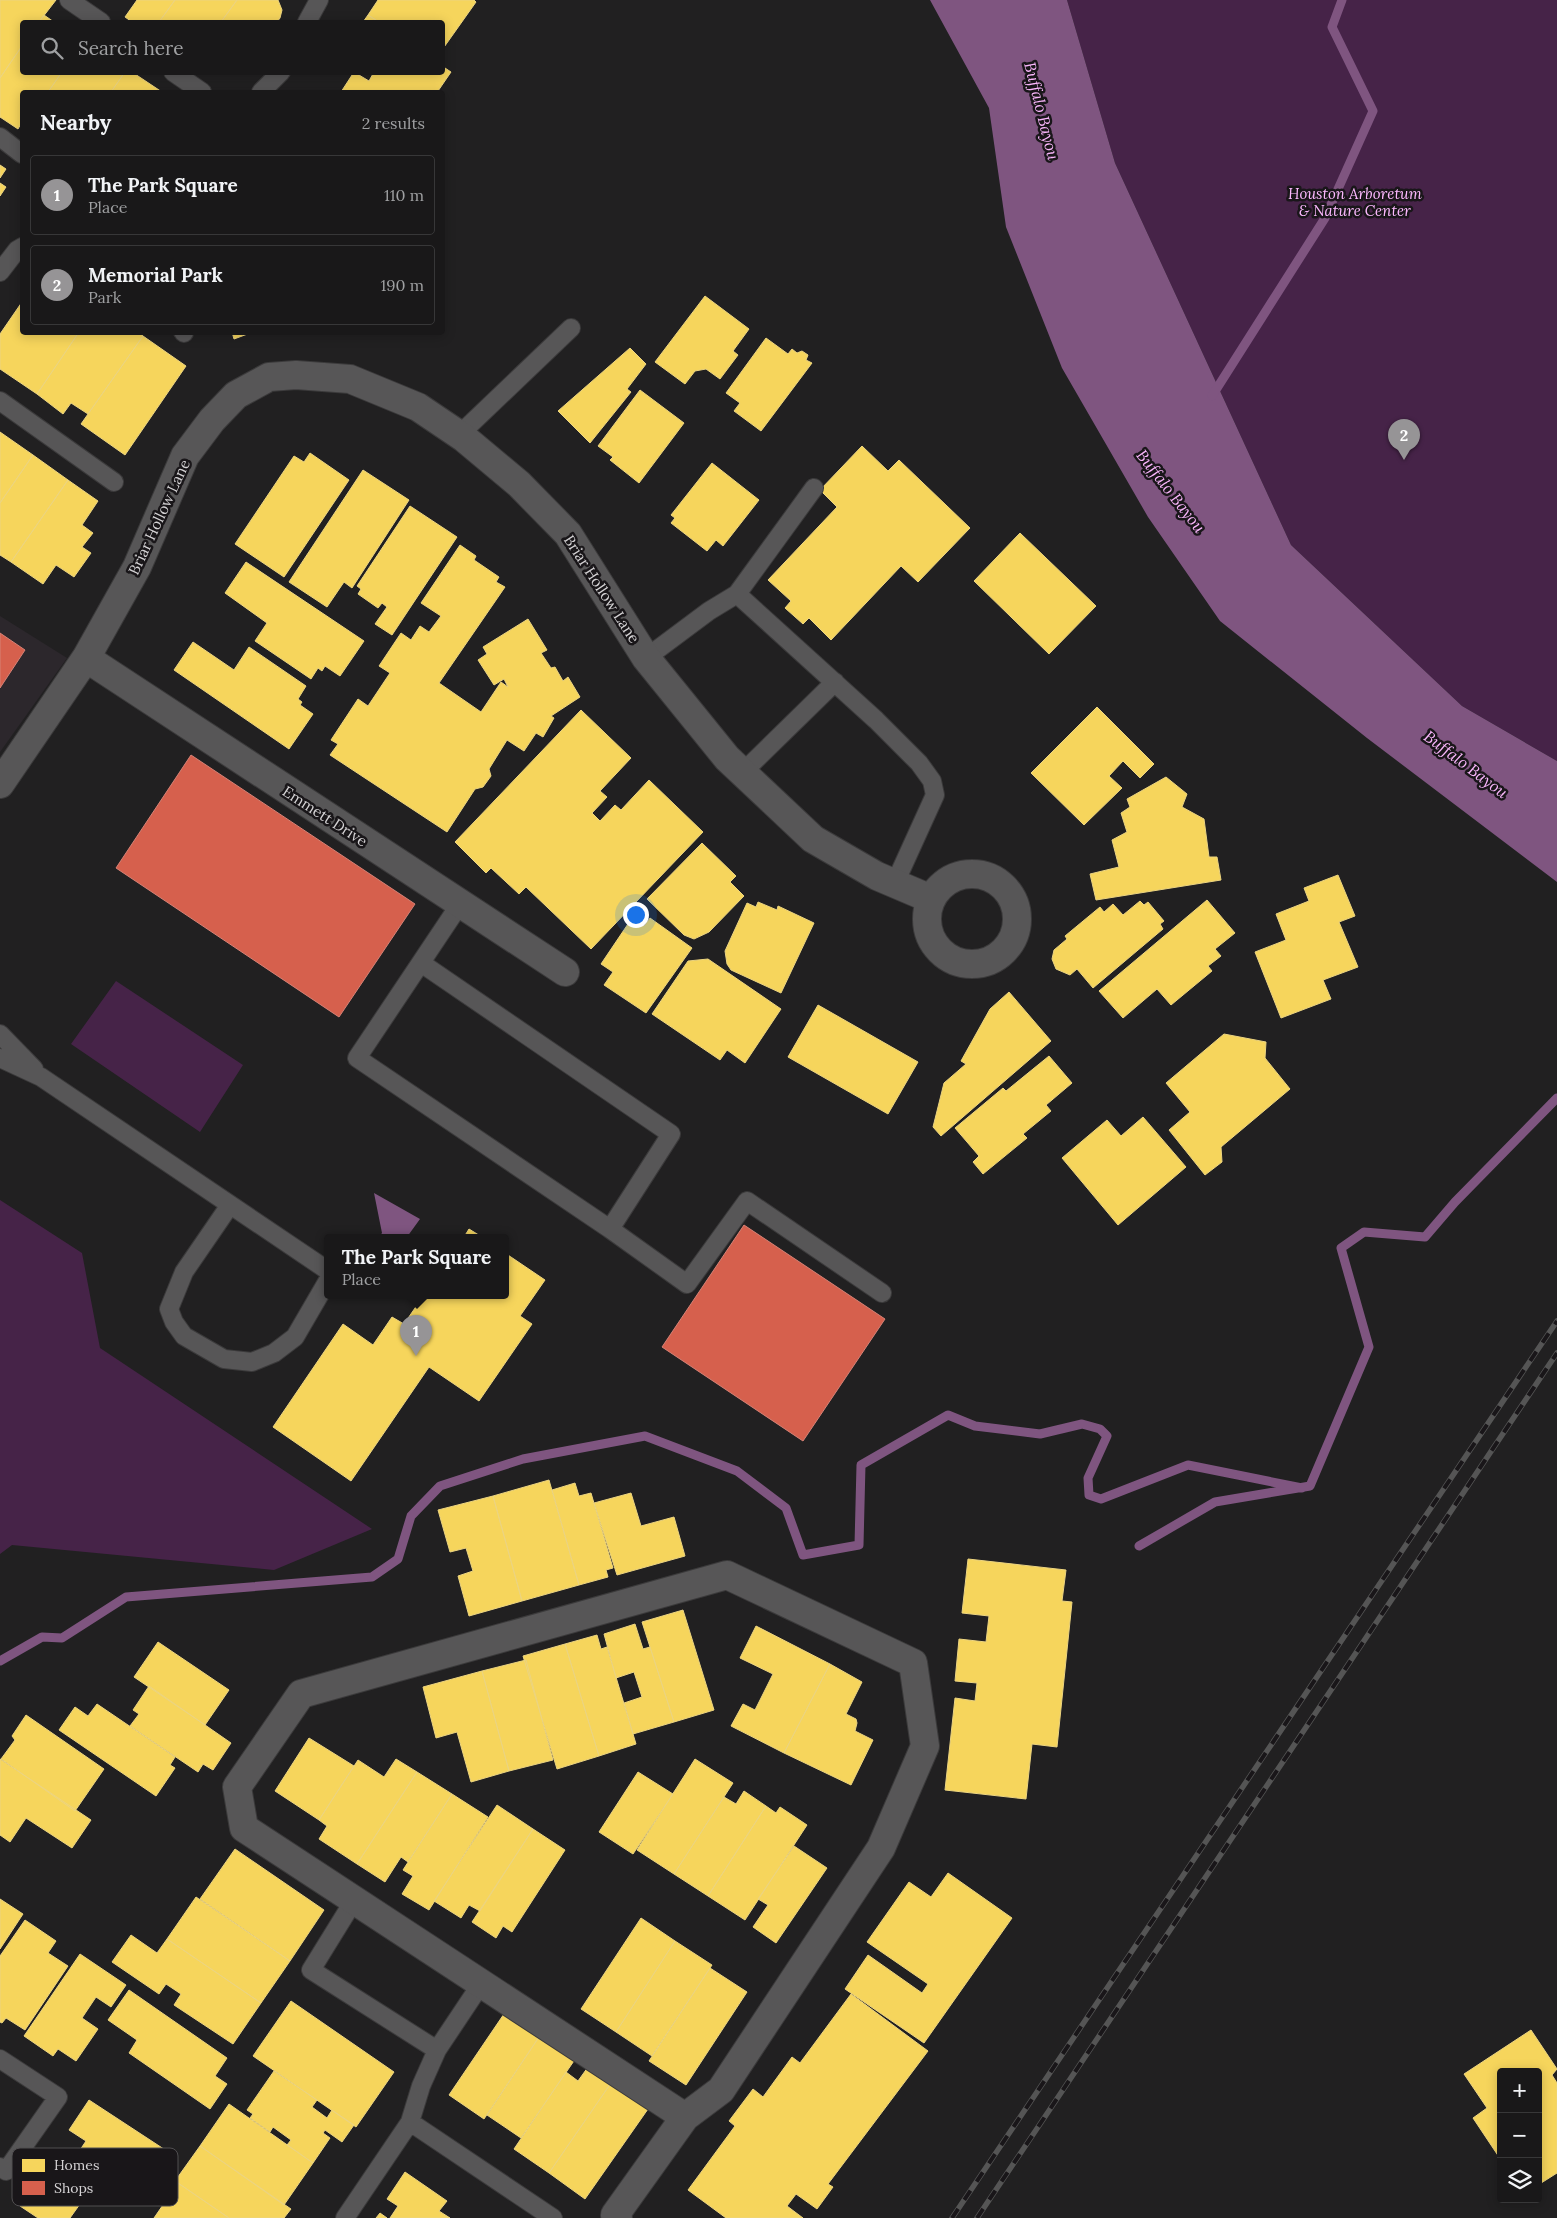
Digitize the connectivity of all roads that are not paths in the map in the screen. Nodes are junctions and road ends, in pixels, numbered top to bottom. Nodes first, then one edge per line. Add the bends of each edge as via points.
1 (69, 0) edge
2 (319, 0) edge
3 (98, 20) edge
4 (308, 20) edge
5 (177, 75) edge
6 (278, 75) edge
7 (199, 90) edge
8 (263, 90) edge
9 (0, 138) edge
10 (20, 153) edge
11 (20, 248) edge
12 (0, 272) edge
13 (571, 328) dead end
14 (0, 401) edge
15 (459, 435) junction
16 (114, 482) dead end
17 (814, 488) dead end
18 (737, 594) junction
19 (86, 658) junction
20 (646, 658) junction
21 (835, 682) junction
22 (742, 773) junction
23 (0, 784) edge
24 (894, 883) junction
25 (931, 898) dead end
26 (460, 904) junction
27 (421, 963) junction
28 (565, 972) dead end
29 (0, 1034) edge
30 (0, 1058) edge
31 (41, 1077) junction
32 (230, 1205) junction
33 (610, 1229) junction
34 (324, 1268) edge
35 (324, 1287) edge
36 (882, 1293) dead end
37 (353, 1902) junction
38 (481, 1984) junction
39 (437, 2050) junction
40 (0, 2058) edge
41 (685, 2117) junction
42 (410, 2122) junction
43 (22, 2148) edge
44 (12, 2162) edge
45 (0, 2168) edge
46 (614, 2217) edge
47 (345, 2218) edge
48 (553, 2218) edge

1 - 3 lane
2 - 4 lane
5 - 7 lane
6 - 8 lane
9 - 10 lane
11 - 12 lane
13 - 15 lane
14 - 16 lane
15 - 19 street, Briar Hollow Lane via 418,407 350,379 296,375 269,377 236,395 185,456 137,567
15 - 20 street, Briar Hollow Lane via 519,484 568,534
17 - 18 lane
18 - 20 lane
18 - 21 lane
19 - 23 street, Briar Hollow Lane
19 - 26 street, Emmett Drive
20 - 22 street, Briar Hollow Lane
21 - 22 lane
21 - 24 lane via 919,764 932,781 934,795
22 - 24 street, Briar Hollow Lane via 813,840
24 - 25 street, Briar Hollow Lane
26 - 27 lane
26 - 28 street, Emmett Drive
27 - 33 lane via 671,1134
27 - 33 lane via 357,1058
29 - 31 lane
30 - 31 lane
31 - 32 lane
32 - 34 lane
32 - 35 lane via 184,1272 169,1309 184,1336 224,1359 252,1362 274,1353 295,1337
33 - 36 lane via 687,1284 747,1201
37 - 38 street
37 - 39 lane via 311,1970
37 - 41 street via 244,1828 237,1787 301,1694 727,1574 913,1663 925,1746 881,1848 721,2090
38 - 39 lane
38 - 41 street
39 - 42 lane
40 - 43 lane via 58,2097
41 - 46 street
42 - 47 lane
42 - 48 lane
44 - 45 lane via 6,2171

